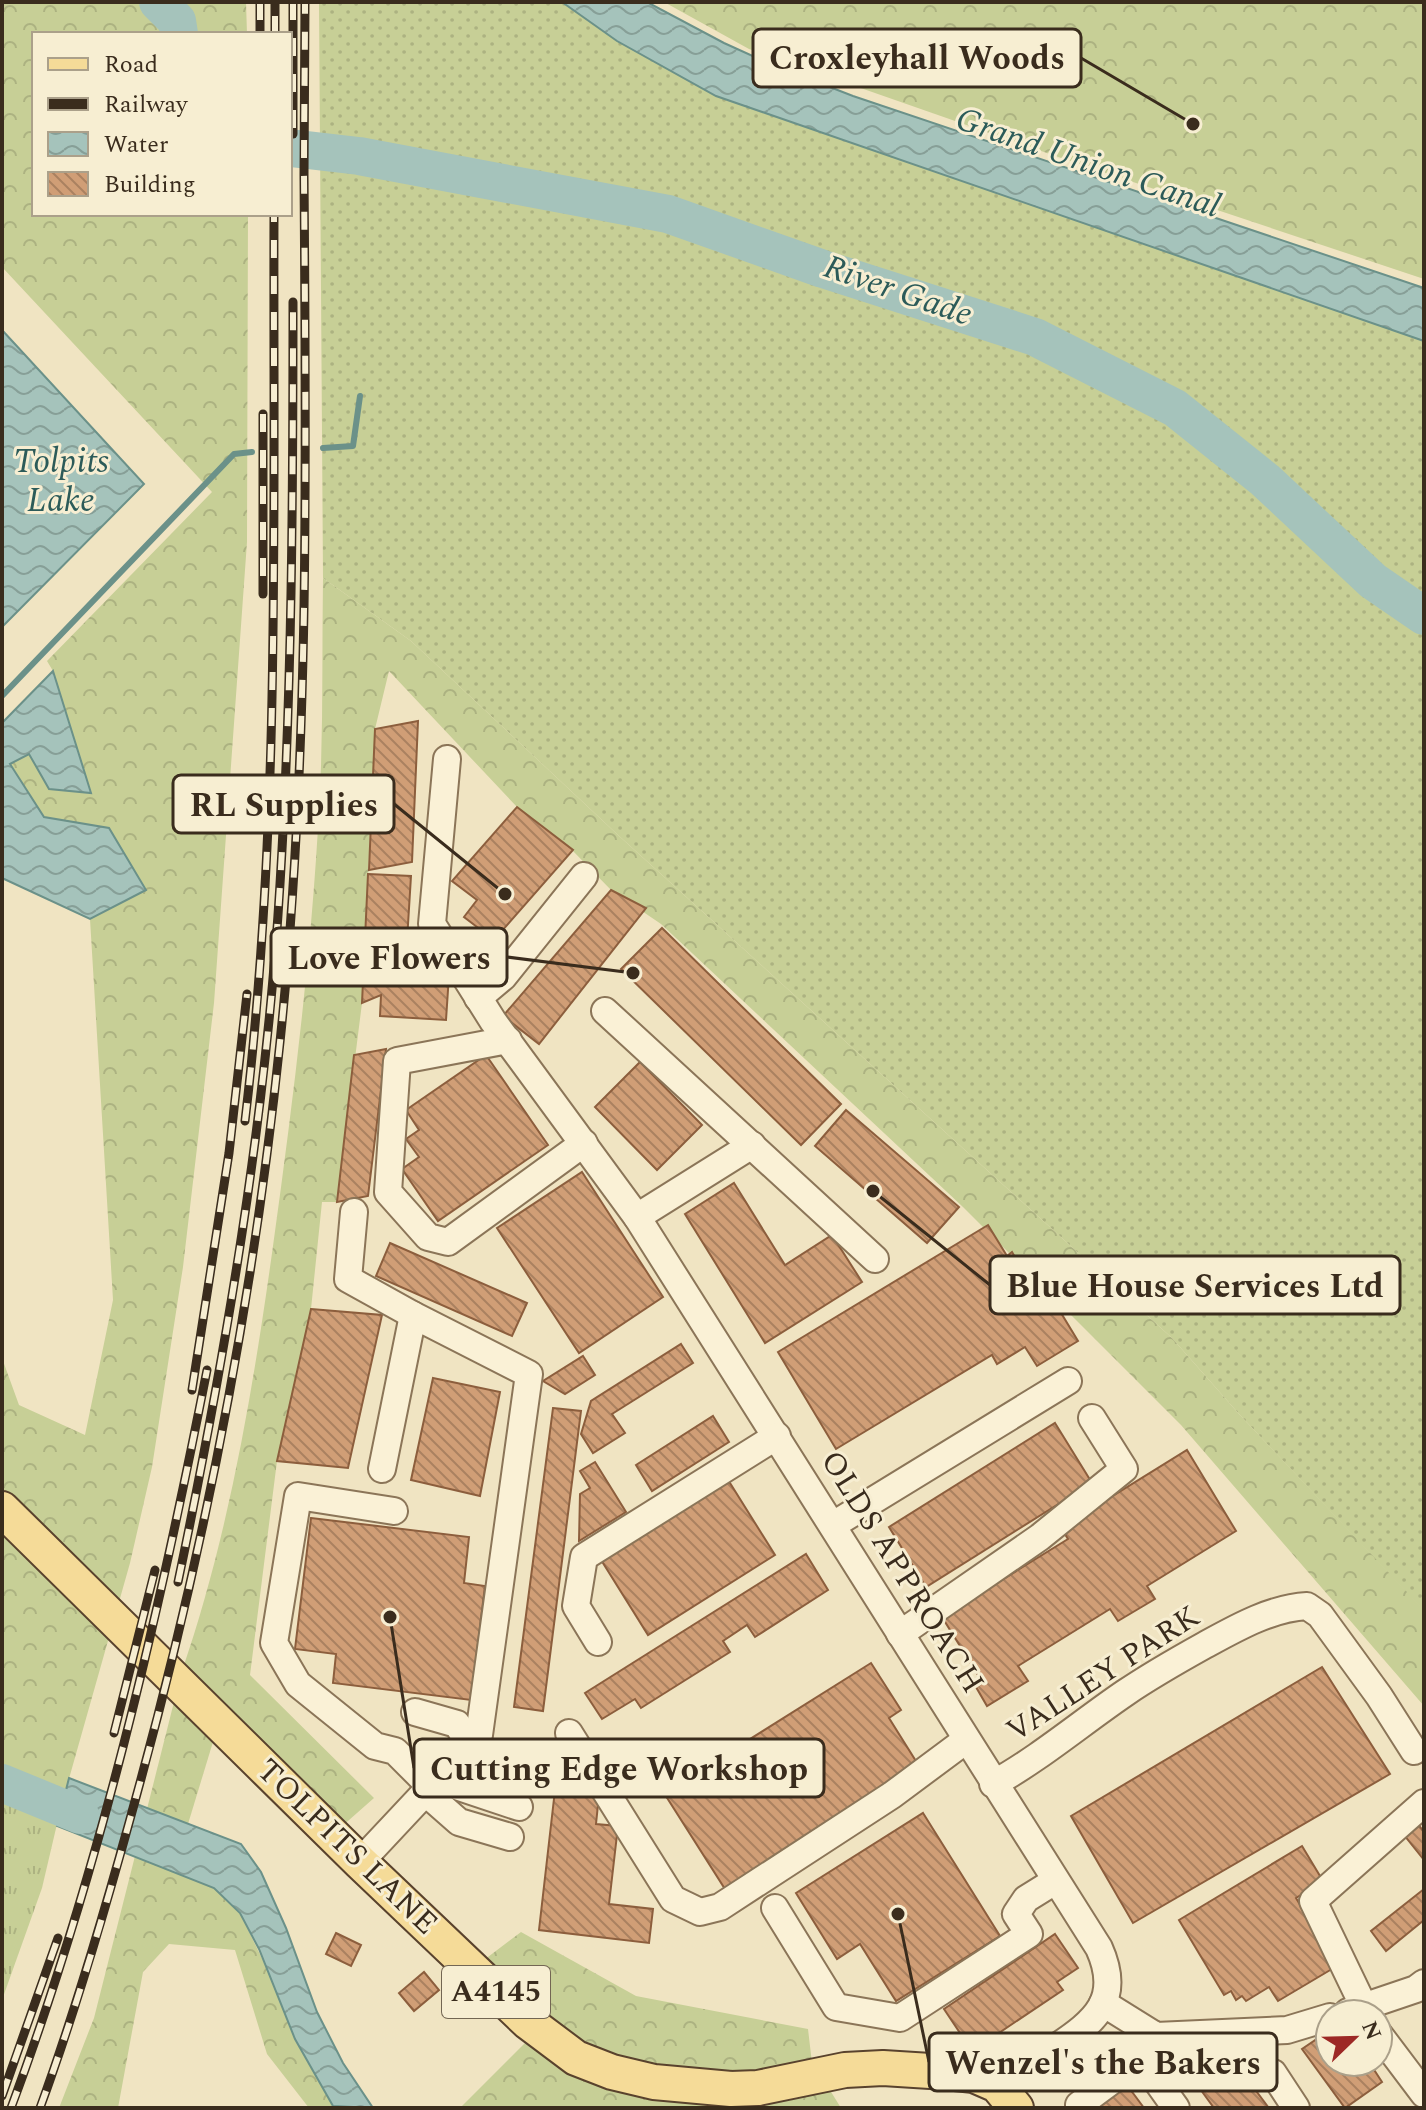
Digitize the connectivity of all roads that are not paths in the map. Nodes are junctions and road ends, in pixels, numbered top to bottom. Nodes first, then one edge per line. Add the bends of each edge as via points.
1 (447, 759) dead end
2 (584, 876) dead end
3 (478, 998) junction
4 (605, 1011) dead end
5 (508, 1040) junction
6 (584, 1143) junction
7 (752, 1145) junction
8 (354, 1212) dead end
9 (637, 1217) junction
10 (875, 1259) dead end
11 (413, 1315) junction
12 (1068, 1381) dead end
13 (1092, 1418) dead end
14 (777, 1436) junction
15 (382, 1469) dead end
16 (2, 1509) edge
17 (394, 1511) dead end
18 (833, 1525) junction
19 (900, 1634) junction
20 (598, 1642) dead end
21 (415, 1712) dead end
22 (569, 1733) dead end
23 (966, 1740) junction
24 (470, 1745) junction
25 (1414, 1751) dead end
26 (527, 1766) dead end
27 (993, 1784) junction
28 (432, 1787) junction
29 (1424, 1803) edge
30 (519, 1807) dead end
31 (510, 1837) dead end
32 (360, 1862) junction
33 (1055, 1881) junction
34 (775, 1908) dead end
35 (1424, 1983) edge
36 (1348, 1998) edge
37 (1389, 1998) edge
38 (1103, 2003) junction
39 (1314, 2022) edge
40 (1394, 2054) edge
41 (1273, 2073) dead end
42 (1424, 2094) edge
43 (1007, 2096) edge
44 (731, 2099) edge
45 (1079, 2105) dead end
46 (1176, 2108) edge
47 (1296, 2108) edge

1 - 3 street, OLDS APPROACH via 432,924
2 - 3 street via 503,977
3 - 5 street, OLDS APPROACH
4 - 7 street
5 - 6 street, OLDS APPROACH
5 - 6 street via 397,1061 388,1192 428,1237 448,1242
6 - 9 street, OLDS APPROACH
7 - 9 street
7 - 10 street
8 - 11 street via 348,1279
9 - 14 street, OLDS APPROACH
11 - 15 street
11 - 24 street via 529,1374 479,1735
12 - 18 street
13 - 19 street via 1124,1469 1040,1537
14 - 18 street, OLDS APPROACH
14 - 20 street via 584,1557 576,1606
16 - 32 main road, TOLPITS LANE / A4145
17 - 28 street via 298,1496 274,1643 298,1684 375,1746 395,1751
18 - 19 street, OLDS APPROACH
19 - 23 street, OLDS APPROACH
21 - 24 street via 457,1724
22 - 23 street via 673,1899 700,1912 734,1899
23 - 27 street, OLDS APPROACH
24 - 26 street
24 - 28 street
25 - 27 street, VALLEY PARK via 1320,1615 1307,1606 1290,1607 1183,1657
27 - 33 street, OLDS APPROACH
28 - 30 street
28 - 31 street via 459,1822
28 - 32 street
29 - 36 street via 1313,1901
32 - 44 main road, TOLPITS LANE / A4145 via 528,2022 576,2058 612,2072
33 - 34 street via 1026,1899 1016,1914 1029,1934 900,2018 836,2007
33 - 38 street, OLDS APPROACH via 1105,1963 1108,1987
35 - 37 street
38 - 39 street via 1156,2036 1287,2030
38 - 43 street via 1091,2023
40 - 42 street
41 - 47 street
43 - 44 main road, TOLPITS LANE / A4145 via 974,2075 883,2068 845,2070 758,2088
45 - 46 street via 1141,2059

